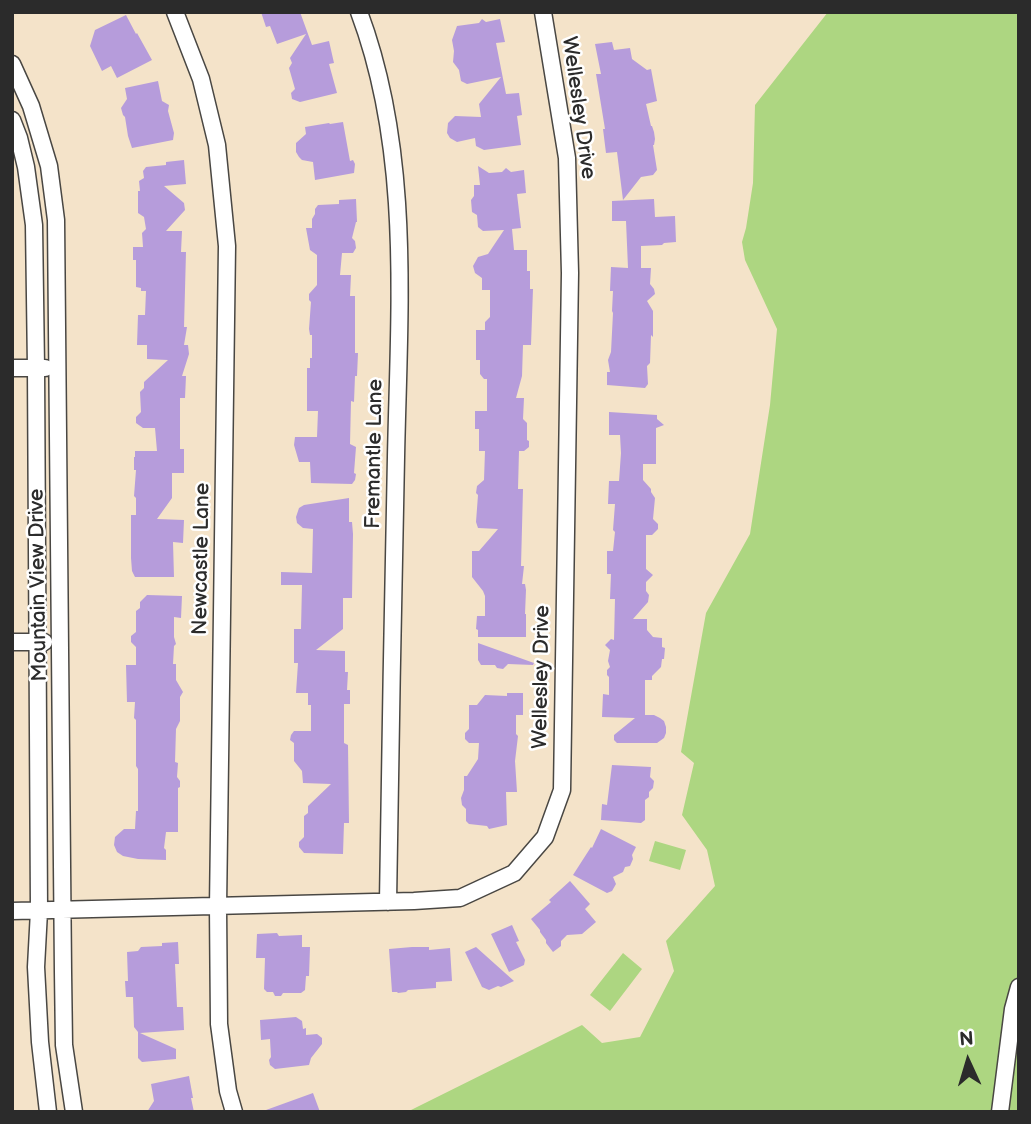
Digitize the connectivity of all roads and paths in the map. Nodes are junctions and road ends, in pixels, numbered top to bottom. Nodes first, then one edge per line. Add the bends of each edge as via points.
1 (174, 12) edge
2 (359, 12) edge
3 (543, 12) edge
4 (12, 64) edge
5 (12, 120) edge
6 (58, 367) junction
7 (12, 368) edge
8 (36, 368) junction
9 (12, 642) edge
10 (37, 642) junction
11 (61, 642) junction
12 (388, 902) junction
13 (218, 907) junction
14 (63, 910) junction
15 (12, 911) edge
16 (39, 911) junction
17 (1019, 986) edge
18 (48, 1112) edge
19 (75, 1112) edge
20 (234, 1112) edge
21 (1000, 1112) edge

1 - 13 street, Newcastle Lane via 201,79 217,145 227,246
2 - 12 street, Fremantle Lane via 372,46 391,141 400,258
3 - 12 street, Wellesley Drive via 567,158 570,273 562,790 545,837 514,873 460,898
4 - 6 street, Mountain View Drive via 31,106 49,166 56,220
5 - 8 street, Mountain View Drive via 26,167 34,225
6 - 8 street
6 - 11 street, Mountain View Drive
7 - 8 street
8 - 10 street, Mountain View Drive
9 - 10 street
10 - 11 street
10 - 16 street, Mountain View Drive
11 - 14 street, Mountain View Drive
12 - 13 street, Wellesley Drive
13 - 14 street, Wellesley Drive
13 - 20 street, Newcastle Lane via 219,1024
14 - 16 street, Wellesley Drive
14 - 19 street, Mountain View Drive via 64,1045
15 - 16 street, Wellesley Drive
16 - 18 street, Mountain View Drive via 36,967
17 - 21 street

